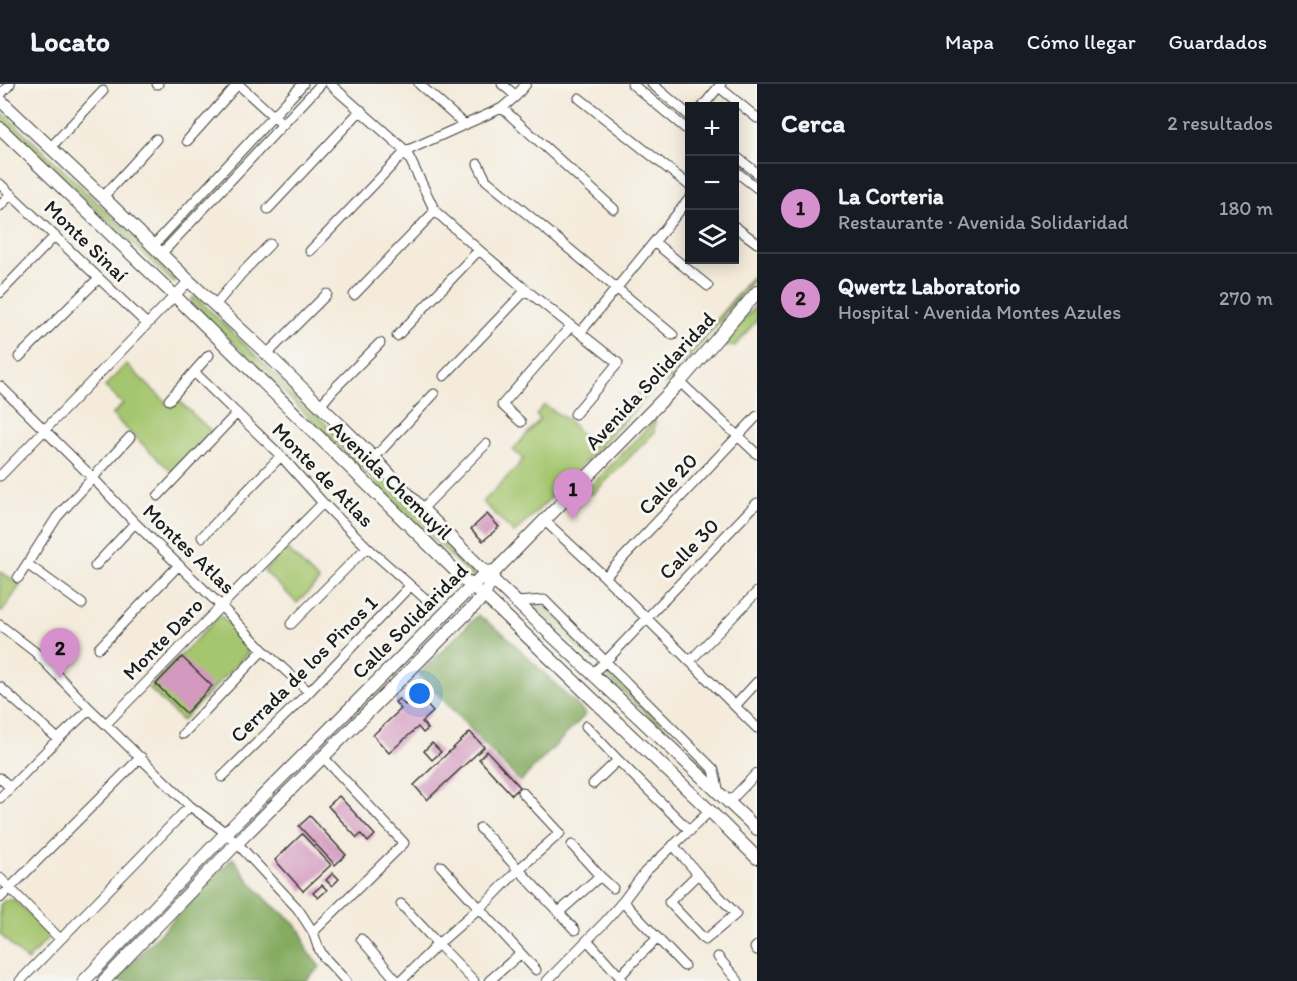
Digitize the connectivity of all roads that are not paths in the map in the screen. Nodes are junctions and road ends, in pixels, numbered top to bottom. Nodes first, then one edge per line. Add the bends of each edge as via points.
1 (10, 84) edge
2 (238, 84) edge
3 (303, 84) edge
4 (321, 84) edge
5 (330, 84) edge
6 (419, 84) edge
7 (502, 84) edge
8 (526, 84) edge
9 (632, 84) edge
10 (652, 84) edge
11 (720, 85) edge
12 (103, 91) dead end
13 (0, 95) edge
14 (516, 96) junction
15 (579, 98) dead end
16 (0, 100) edge
17 (706, 102) edge
18 (502, 108) junction
19 (361, 110) junction
20 (685, 112) edge
21 (273, 116) junction
22 (757, 118) edge
23 (283, 124) junction
24 (465, 125) junction
25 (685, 125) edge
26 (0, 128) edge
27 (156, 139) dead end
28 (187, 141) dead end
29 (51, 147) junction
30 (406, 151) junction
31 (737, 156) edge
32 (478, 164) dead end
33 (739, 173) edge
34 (757, 173) edge
35 (685, 182) edge
36 (0, 184) edge
37 (757, 188) edge
38 (11, 194) junction
39 (103, 197) junction
40 (685, 204) edge
41 (0, 206) edge
42 (268, 209) dead end
43 (614, 209) dead end
44 (435, 211) junction
45 (739, 229) edge
46 (55, 236) junction
47 (654, 242) junction
48 (757, 243) edge
49 (270, 244) dead end
50 (157, 250) junction
51 (479, 250) junction
52 (310, 251) dead end
53 (99, 278) junction
54 (189, 281) junction
55 (708, 286) dead end
56 (616, 288) junction
57 (526, 290) junction
58 (757, 292) edge
59 (0, 293) edge
60 (327, 294) dead end
61 (175, 296) junction
62 (354, 296) dead end
63 (215, 305) junction
64 (147, 324) junction
65 (571, 326) junction
66 (580, 333) junction
67 (673, 335) dead end
68 (397, 336) dead end
69 (380, 343) dead end
70 (267, 354) junction
71 (209, 355) dead end
72 (19, 357) dead end
73 (194, 372) junction
74 (444, 376) dead end
75 (680, 382) junction
76 (0, 386) edge
77 (434, 394) dead end
78 (169, 400) dead end
79 (320, 406) junction
80 (237, 413) junction
81 (575, 414) dead end
82 (757, 416) edge
83 (521, 422) dead end
84 (44, 430) junction
85 (739, 436) junction
86 (130, 437) dead end
87 (486, 444) dead end
88 (757, 454) edge
89 (281, 456) junction
90 (374, 458) junction
91 (0, 476) edge
92 (92, 477) junction
93 (158, 496) dead end
94 (322, 503) junction
95 (757, 503) edge
96 (422, 509) junction
97 (544, 520) junction
98 (135, 523) junction
99 (202, 537) dead end
100 (368, 547) junction
101 (27, 564) junction
102 (178, 565) junction
103 (95, 566) dead end
104 (491, 574) junction
105 (605, 577) junction
106 (18, 578) dead end
107 (410, 586) junction
108 (472, 587) junction
109 (757, 592) edge
110 (484, 596) junction
111 (429, 602) dead end
112 (516, 602) junction
113 (82, 604) dead end
114 (221, 606) junction
115 (646, 619) junction
116 (291, 624) dead end
117 (0, 625) edge
118 (99, 648) dead end
119 (263, 650) junction
120 (606, 661) junction
121 (690, 661) junction
122 (593, 673) junction
123 (757, 682) edge
124 (0, 687) edge
125 (309, 692) junction
126 (735, 706) junction
127 (90, 709) junction
128 (106, 724) junction
129 (586, 726) dead end
130 (757, 728) edge
131 (183, 734) dead end
132 (58, 739) junction
133 (323, 757) junction
134 (141, 758) junction
135 (618, 760) junction
136 (757, 773) edge
137 (222, 777) dead end
138 (0, 778) edge
139 (593, 784) dead end
140 (10, 787) junction
141 (522, 792) dead end
142 (724, 797) junction
143 (0, 798) edge
144 (190, 806) junction
145 (710, 811) junction
146 (756, 826) edge
147 (480, 828) dead end
148 (690, 831) junction
149 (226, 833) junction
150 (237, 843) junction
151 (572, 845) dead end
152 (673, 845) junction
153 (757, 858) edge
154 (441, 867) dead end
155 (519, 869) junction
156 (698, 874) junction
157 (600, 876) junction
158 (0, 878) edge
159 (10, 888) junction
160 (613, 888) dead end
161 (0, 898) edge
162 (624, 900) junction
163 (401, 904) dead end
164 (479, 908) junction
165 (559, 912) junction
166 (576, 930) dead end
167 (312, 932) junction
168 (60, 939) junction
169 (361, 939) dead end
170 (658, 939) junction
171 (588, 941) junction
172 (438, 944) junction
173 (520, 954) junction
174 (718, 957) dead end
175 (684, 966) dead end
176 (536, 970) dead end
177 (622, 979) edge
178 (732, 979) edge
179 (20, 981) edge
180 (84, 981) edge
181 (104, 981) edge
182 (346, 981) edge
183 (399, 981) edge
184 (474, 981) edge
185 (489, 981) edge
186 (547, 981) edge

1 - 13 street
2 - 21 street
2 - 28 street
3 - 21 street
4 - 23 street
5 - 19 street
6 - 24 street
7 - 14 street
8 - 14 street
9 - 25 street
10 - 20 street
11 - 17 street
11 - 22 street
12 - 29 street
14 - 18 street
15 - 35 street
16 - 29 main road, Avenida Chemuyil
18 - 24 street
18 - 43 street
19 - 30 street
19 - 42 street
21 - 23 street
21 - 50 street
23 - 50 street
24 - 30 street
26 - 61 main road, Avenida Chemuyil
27 - 39 street
29 - 39 main road, Avenida Chemuyil
30 - 44 street
30 - 52 street
31 - 34 street
32 - 56 street via 486,180
33 - 37 street
36 - 38 street, Monte Sinaí
38 - 41 street
38 - 46 street, Monte Sinaí
39 - 50 main road, Avenida Chemuyil
40 - 47 street
44 - 51 street
44 - 62 street
45 - 48 street
46 - 53 street, Monte Sinaí
46 - 59 street
47 - 55 street
47 - 56 street
49 - 63 street
50 - 54 main road, Avenida Chemuyil
51 - 57 street
51 - 68 street
53 - 64 street, Monte Sinaí
53 - 72 street
54 - 61 street
54 - 63 main road, Avenida Chemuyil
56 - 66 street
56 - 67 street
57 - 65 street
57 - 74 street
58 - 75 main road, Avenida Solidaridad
60 - 70 street
61 - 64 street
61 - 108 main road, Avenida Chemuyil
63 - 70 main road, Avenida Chemuyil
64 - 84 street
65 - 66 street
65 - 83 street via 502,405
66 - 81 street via 618,363
69 - 79 street
70 - 79 main road, Avenida Chemuyil
71 - 73 street
73 - 78 street
73 - 80 street, Monte de Atlas
75 - 85 street
75 - 97 main road, Avenida Solidaridad
76 - 84 street
77 - 90 street
79 - 90 main road, Avenida Chemuyil
80 - 89 street, Monte de Atlas
80 - 93 street
82 - 85 street, Calle 20
84 - 91 street
84 - 92 street, Montes Atlas
85 - 88 street
85 - 105 street, Calle 20
86 - 92 street
87 - 96 street
89 - 94 street, Monte de Atlas
89 - 99 street
90 - 96 main road, Avenida Chemuyil
92 - 98 street, Montes Atlas
92 - 101 street via 57,517
94 - 100 street, Monte de Atlas
94 - 114 street, Monte Daro
95 - 115 street, Calle 30
96 - 104 main road, Avenida Chemuyil
97 - 104 main road, Avenida Solidaridad
97 - 105 street
98 - 102 street, Montes Atlas
98 - 103 street
100 - 107 street, Monte de Atlas
100 - 116 street
101 - 106 street
101 - 113 street
102 - 114 street, Montes Atlas
102 - 118 street
104 - 108 main road, Calle Solidaridad
104 - 110 main road, Calle Solidaridad
104 - 112 main road, Avenida Chemuyil
105 - 115 street
107 - 111 street, Monte de Atlas
107 - 125 street, Cerrada de los Pinos 1
108 - 110 main road, Avenida Chemuyil
108 - 149 main road, Calle Solidaridad
109 - 121 street
110 - 133 main road, Calle Solidaridad
110 - 145 main road, Avenida Chemuyil
112 - 120 street via 544,600
112 - 122 main road, Avenida Chemuyil
114 - 119 street, Montes Atlas
114 - 128 street, Monte Daro
115 - 120 street, Calle 30
115 - 121 street
117 - 127 street via 35,652
119 - 125 street, Montes Atlas
119 - 131 street
120 - 122 street, Calle 30
120 - 142 street via 714,770
121 - 126 street
122 - 142 main road, Avenida Chemuyil
123 - 126 street
124 - 132 street
125 - 137 street, Cerrada de los Pinos 1
126 - 130 street
127 - 128 street
127 - 132 street
128 - 134 street
129 - 135 street
132 - 140 street
133 - 150 main road, Calle Solidaridad
133 - 167 street via 404,843
134 - 144 street
134 - 159 street
135 - 139 street
135 - 148 street
136 - 142 street
138 - 140 street
140 - 143 street
141 - 155 street via 560,832
142 - 146 main road, Avenida Chemuyil
144 - 149 street
144 - 168 street
145 - 148 street
145 - 153 main road, Avenida Chemuyil
147 - 155 street
148 - 152 street
149 - 150 street
149 - 180 main road, Calle Solidaridad
150 - 167 street via 298,909
150 - 181 main road, Calle Solidaridad
151 - 157 street
152 - 156 street
152 - 162 street
154 - 164 street
155 - 164 street
155 - 165 street
156 - 156 street via 669,902 705,940 736,914
157 - 160 street
157 - 165 street
158 - 159 street
159 - 161 street
159 - 168 street
162 - 170 street
162 - 171 street
163 - 172 street
164 - 172 street
164 - 173 street
165 - 166 street
167 - 182 street via 323,956
168 - 179 street
169 - 183 street
170 - 175 street
170 - 177 street
171 - 177 street
171 - 186 street
172 - 183 street
172 - 184 street
173 - 176 street
173 - 185 street
174 - 178 street

